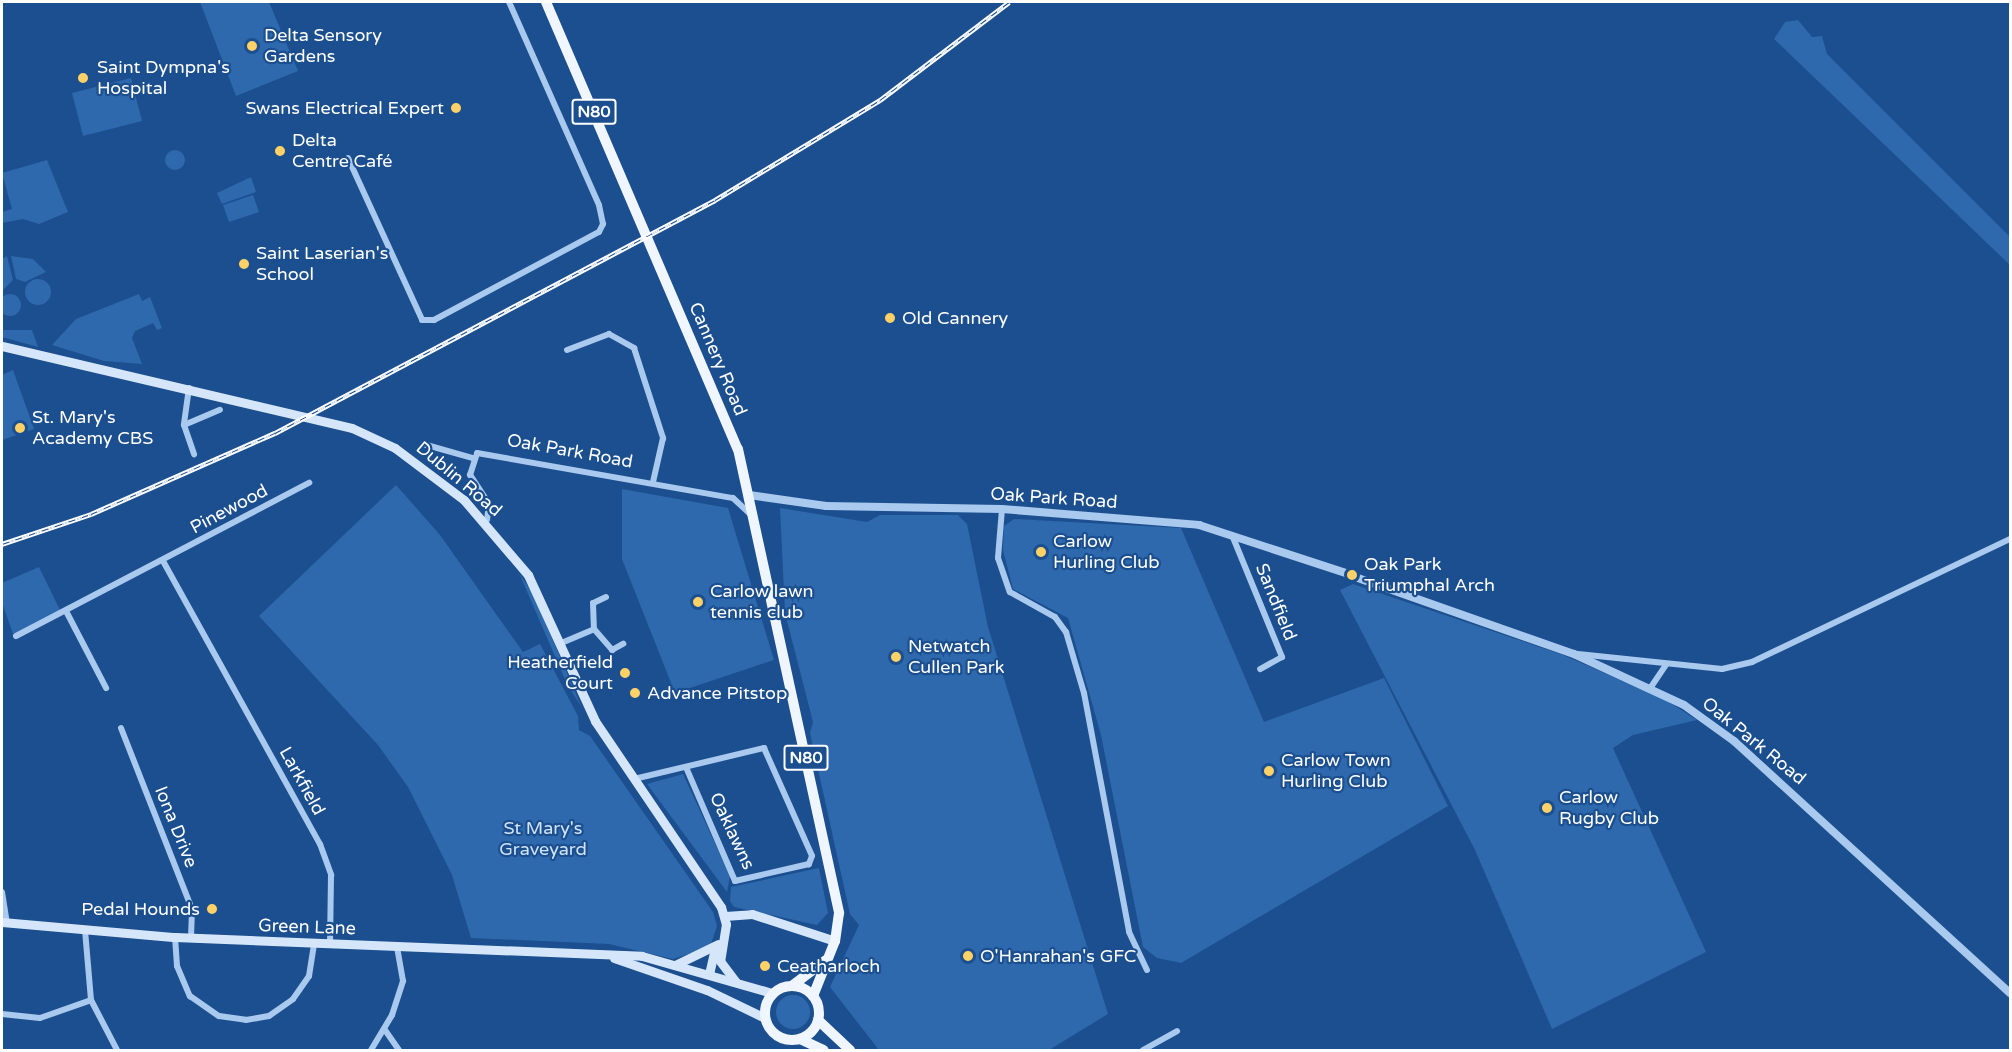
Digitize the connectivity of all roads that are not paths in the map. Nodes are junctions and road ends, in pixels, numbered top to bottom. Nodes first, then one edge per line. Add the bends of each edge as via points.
1 (509, 2) edge
2 (546, 2) edge
3 (348, 158) dead end
4 (2, 346) edge
5 (567, 350) dead end
6 (189, 388) junction
7 (220, 410) dead end
8 (184, 424) junction
9 (423, 444) dead end
10 (194, 454) dead end
11 (472, 458) junction
12 (652, 482) junction
13 (309, 483) dead end
14 (748, 491) junction
15 (733, 498) junction
16 (1002, 509) junction
17 (752, 516) junction
18 (487, 520) junction
19 (1232, 534) junction
20 (2010, 539) edge
21 (163, 561) junction
22 (606, 597) dead end
23 (66, 611) junction
24 (594, 629) junction
25 (15, 636) dead end
26 (559, 644) junction
27 (623, 644) dead end
28 (1574, 654) junction
29 (1666, 665) junction
30 (1260, 669) dead end
31 (1651, 687) junction
32 (106, 688) dead end
33 (121, 728) dead end
34 (686, 767) junction
35 (633, 779) junction
36 (2, 892) edge
37 (725, 916) junction
38 (4, 923) edge
39 (86, 930) junction
40 (175, 937) junction
41 (191, 938) junction
42 (835, 941) junction
43 (314, 944) junction
44 (330, 945) junction
45 (397, 946) junction
46 (717, 946) junction
47 (611, 957) junction
48 (826, 960) junction
49 (675, 965) junction
50 (1147, 970) dead end
51 (711, 975) junction
52 (736, 982) junction
53 (793, 986) junction
54 (707, 990) junction
55 (772, 993) junction
56 (2010, 993) edge
57 (813, 996) junction
58 (91, 1000) junction
59 (2, 1014) edge
60 (765, 1018) junction
61 (818, 1020) junction
62 (385, 1030) junction
63 (1177, 1031) dead end
64 (800, 1039) junction
65 (117, 1050) edge
66 (371, 1050) edge
67 (399, 1050) edge
68 (824, 1050) edge
69 (850, 1050) edge
70 (1146, 1050) edge

1 - 3 street via 599,205 603,224 599,232 434,320 422,320
2 - 14 main road, Cannery Road / N80 via 738,450
4 - 6 main road, Dublin Road
5 - 12 street via 609,333 638,354 663,438
6 - 8 street
6 - 18 main road, Dublin Road via 291,411 395,448
7 - 8 street
8 - 10 street
9 - 11 street, Oak Park Road
11 - 12 street, Oak Park Road via 490,454
11 - 18 street via 470,475 489,504
12 - 15 street, Oak Park Road
13 - 21 street, Pinewood
14 - 15 street
14 - 16 street, Oak Park Road via 826,506
14 - 17 main road, N80
15 - 17 street
16 - 19 street, Oak Park Road via 1199,525
16 - 50 street via 997,550 1010,592 1055,617 1066,632 1084,693 1129,932
17 - 42 main road, N80 via 839,913
18 - 26 main road, Dublin Road via 528,575
19 - 28 street, Oak Park Road
19 - 30 street, Sandfield via 1282,657
20 - 29 street via 1752,662 1722,669
21 - 23 street, Pinewood
21 - 44 street, Larkfield via 320,844 331,875
22 - 24 street via 593,603
23 - 25 street, Pinewood
23 - 32 street
24 - 26 street
24 - 27 street via 612,650
26 - 35 main road, Dublin Road via 595,721
28 - 29 street
28 - 31 street, Oak Park Road
29 - 31 street
31 - 56 street, Oak Park Road via 1734,741
33 - 41 street, Iona Drive via 192,909
34 - 34 street, Oaklawns via 764,748 812,856 809,864 735,881
34 - 35 street, Oaklawns
35 - 37 main road, Dublin Road
36 - 38 street
37 - 42 main road via 752,914
37 - 46 main road
38 - 39 main road, Green Lane
39 - 40 main road, Green Lane
39 - 58 street
40 - 41 main road, Green Lane
40 - 43 street via 177,966 190,996 219,1016 246,1020 269,1016 293,999 309,976
41 - 43 main road, Green Lane
42 - 48 main road, N80
43 - 44 main road, Green Lane
44 - 45 main road, Green Lane
45 - 47 main road, Green Lane
45 - 62 street via 403,981
46 - 49 main road
46 - 51 main road
46 - 52 main road via 720,961
47 - 49 main road
47 - 54 main road
48 - 53 main road, N80
48 - 57 main road, N80
49 - 51 main road
51 - 52 main road
51 - 54 main road
52 - 55 main road
53 - 55 main road, N80
53 - 57 main road
54 - 60 main road
55 - 60 main road
57 - 61 main road
58 - 59 street via 40,1018
58 - 65 street
60 - 64 main road via 778,1037
61 - 64 main road
61 - 69 main road
62 - 66 street
62 - 67 street
63 - 70 street
64 - 68 main road

